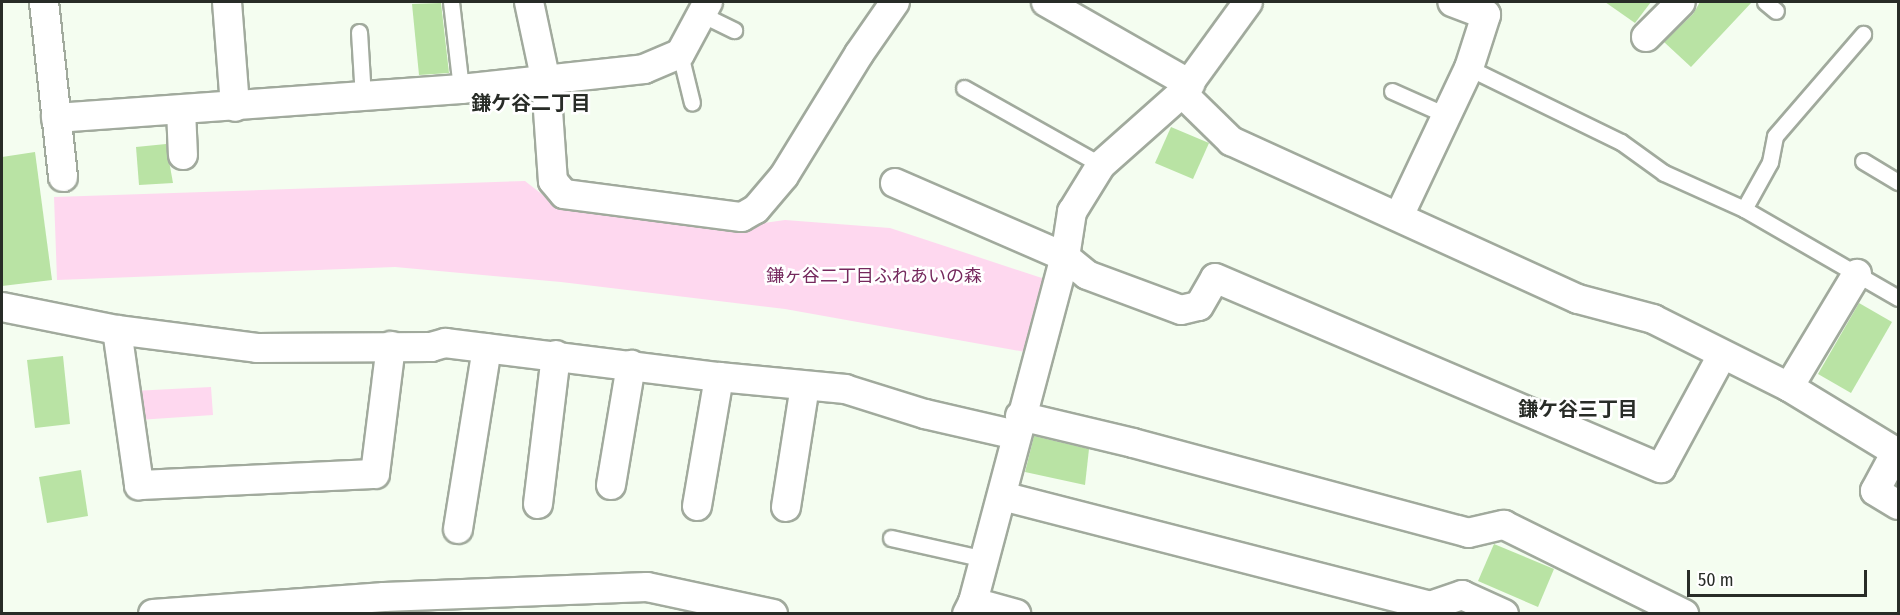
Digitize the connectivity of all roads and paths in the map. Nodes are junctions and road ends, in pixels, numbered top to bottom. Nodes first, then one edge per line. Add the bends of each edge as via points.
1 (44, 2) edge
2 (227, 2) edge
3 (451, 2) edge
4 (529, 2) edge
5 (896, 2) edge
6 (1248, 2) edge
7 (1452, 2) edge
8 (1681, 2) edge
9 (1060, 5) edge
10 (705, 8) edge
11 (734, 30) dead end
12 (359, 32) dead end
13 (1863, 34) dead end
14 (1646, 37) dead end
15 (680, 54) junction
16 (1469, 68) junction
17 (546, 82) junction
18 (964, 88) dead end
19 (1186, 88) junction
20 (461, 89) junction
21 (1392, 91) dead end
22 (363, 97) junction
23 (692, 103) dead end
24 (235, 107) junction
25 (181, 110) junction
26 (1446, 115) junction
27 (56, 118) junction
28 (183, 155) dead end
29 (1863, 161) dead end
30 (1101, 165) junction
31 (63, 177) dead end
32 (1899, 182) edge
33 (895, 183) dead end
34 (1744, 208) junction
35 (1399, 216) junction
36 (1065, 257) junction
37 (1857, 274) junction
38 (1899, 298) edge
39 (2, 307) edge
40 (117, 330) junction
41 (391, 346) junction
42 (488, 348) junction
43 (556, 355) junction
44 (1722, 355) junction
45 (631, 365) junction
46 (719, 377) junction
47 (805, 386) junction
48 (1789, 387) junction
49 (1018, 426) junction
50 (611, 485) dead end
51 (1002, 496) junction
52 (538, 504) dead end
53 (1899, 505) edge
54 (697, 506) dead end
55 (786, 507) dead end
56 (458, 529) dead end
57 (891, 538) dead end
58 (984, 559) junction
59 (970, 608) edge
60 (153, 614) edge
61 (774, 614) edge
62 (1017, 614) edge
63 (1504, 614) edge
64 (1684, 614) edge

1 - 27 street
2 - 24 street
3 - 20 lane
4 - 17 street
5 - 17 street via 753,218 564,194 553,181
6 - 19 street
7 - 16 street via 1486,15
8 - 14 street
9 - 19 street
10 - 11 lane
10 - 15 street
12 - 22 lane
13 - 34 lane via 1775,136 1770,162
15 - 17 street via 644,69
15 - 23 lane
16 - 26 street
16 - 34 lane via 1621,142 1664,173
17 - 20 street
18 - 30 lane
19 - 30 street
19 - 35 street via 1231,141
20 - 22 street
21 - 26 lane
22 - 24 street
24 - 25 street
25 - 27 street
25 - 28 street
26 - 35 street
27 - 31 street
29 - 32 lane
30 - 36 street via 1072,212
33 - 36 street
34 - 37 lane
35 - 44 street via 1578,299 1653,319
36 - 44 street via 1087,275 1181,310 1199,306 1215,278 1661,468
36 - 49 street
37 - 38 lane
37 - 48 street
39 - 40 street
40 - 41 street via 257,348
40 - 41 street via 139,485 375,474
41 - 42 street via 431,347 445,343
42 - 43 street
42 - 56 street
43 - 45 street
43 - 52 street
44 - 48 street
45 - 46 street
45 - 50 street
46 - 47 street
46 - 54 street
47 - 49 street via 845,389 925,414
47 - 55 street
48 - 53 street via 1896,452 1875,491
49 - 51 street
49 - 64 street via 1133,443 1468,533 1504,525
51 - 58 street
51 - 63 street via 1430,606 1462,595
57 - 58 lane
58 - 59 street
59 - 62 street
60 - 61 street via 384,597 647,587

